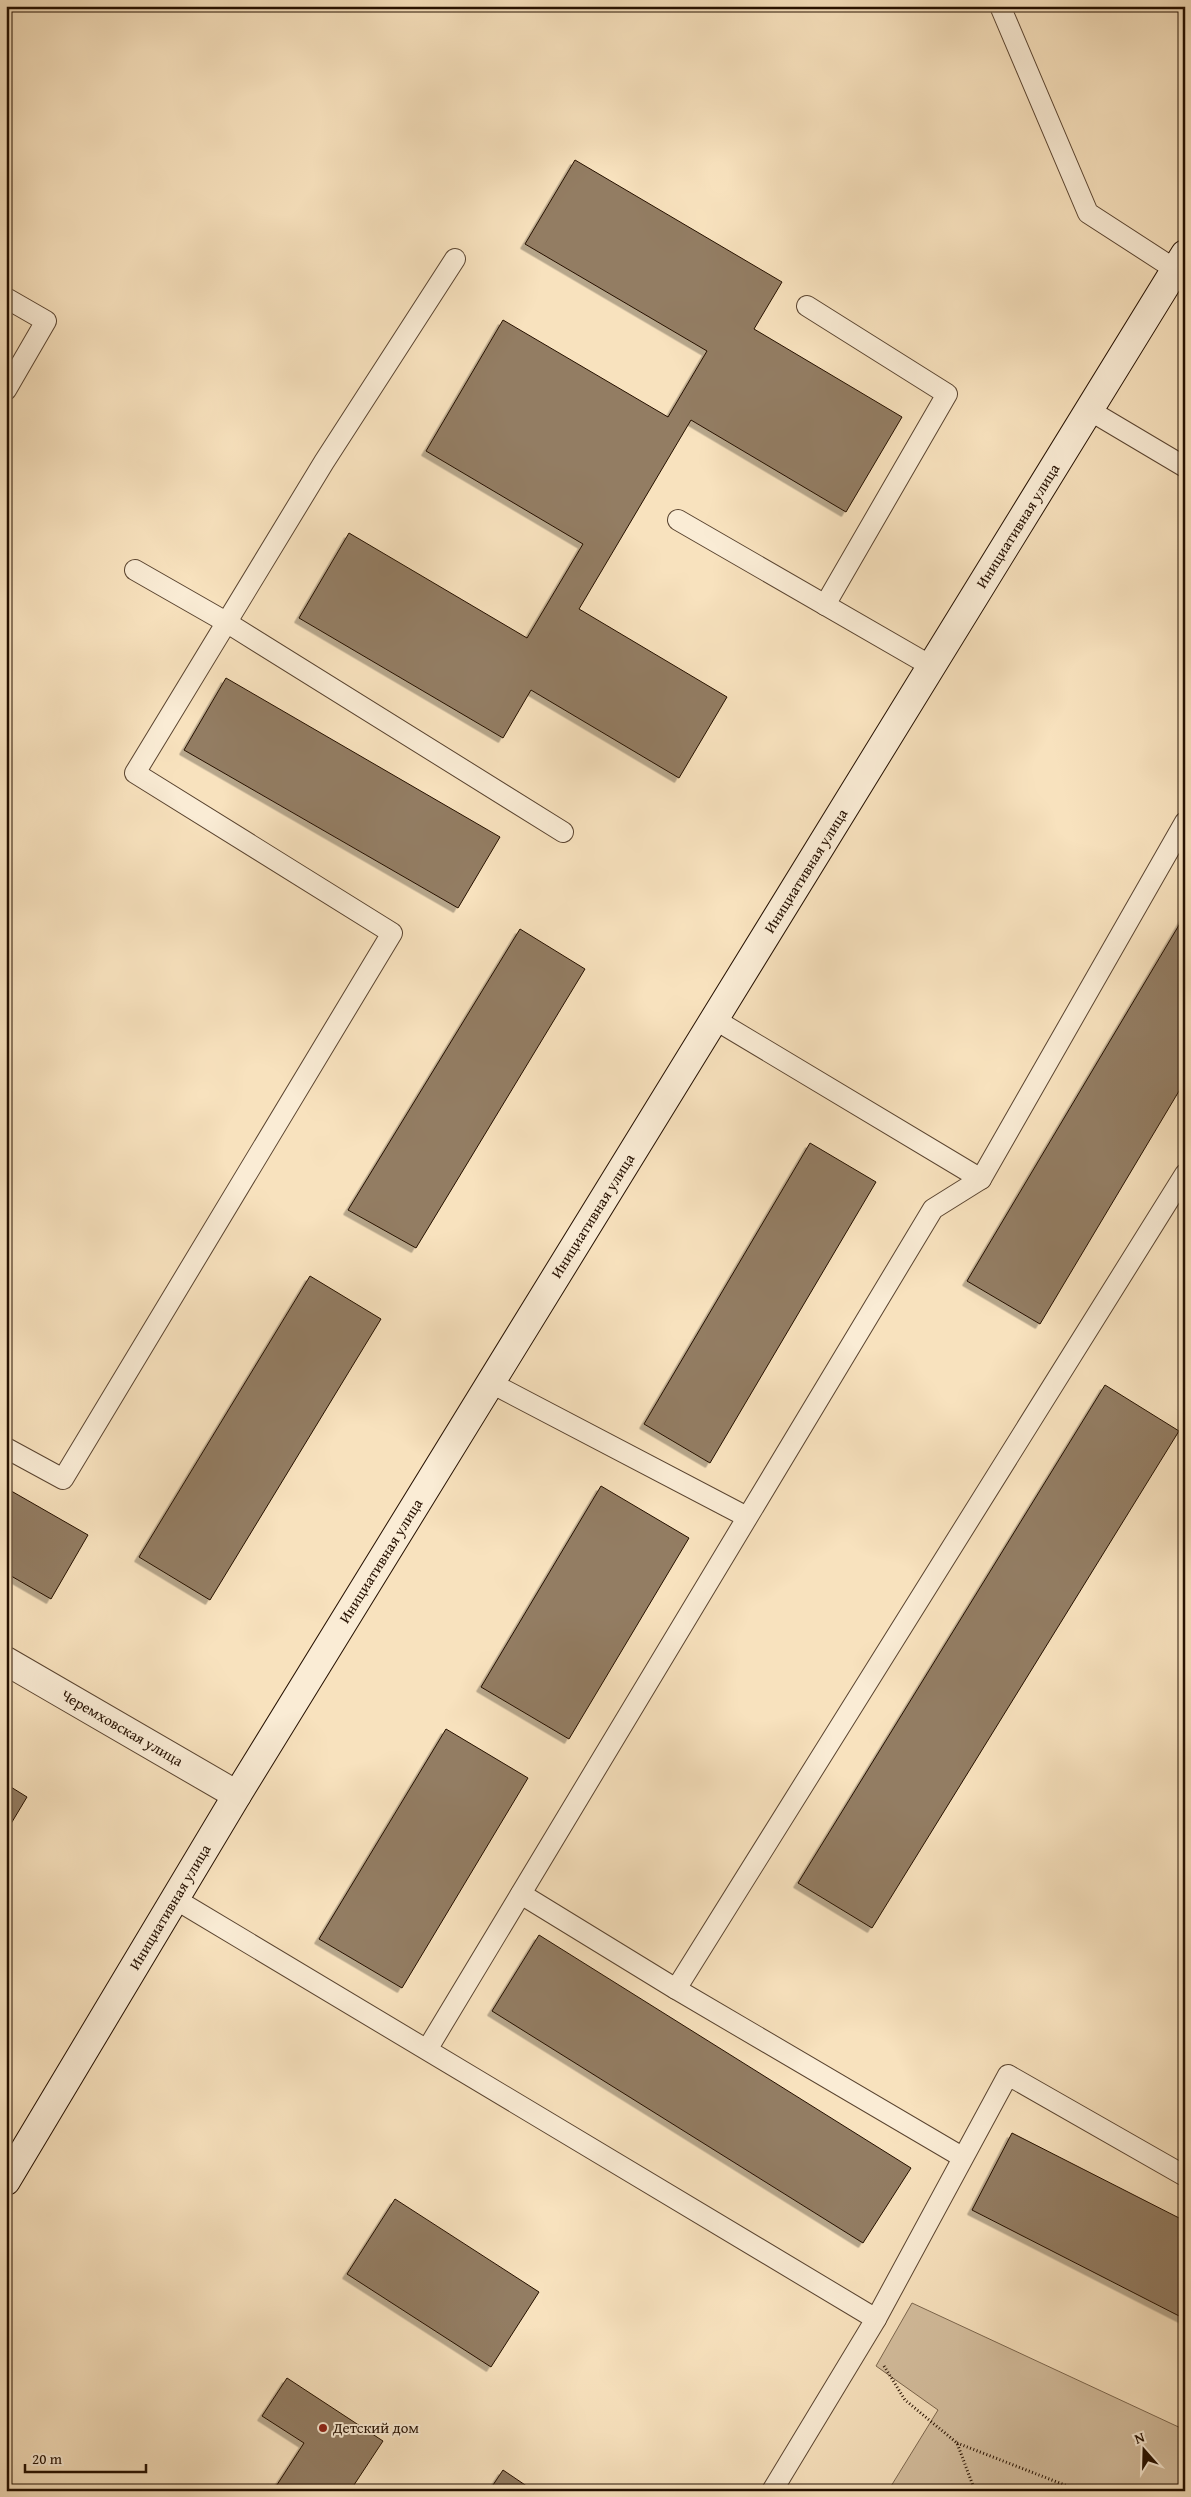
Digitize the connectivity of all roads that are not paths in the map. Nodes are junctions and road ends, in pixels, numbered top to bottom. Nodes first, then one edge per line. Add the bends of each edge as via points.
1 (1000, 6) edge
2 (455, 259) dead end
3 (1180, 262) edge
4 (6, 298) edge
5 (807, 306) dead end
6 (6, 390) edge
7 (1089, 410) junction
8 (1185, 467) edge
9 (678, 520) dead end
10 (135, 570) dead end
11 (826, 605) junction
12 (226, 622) junction
13 (931, 666) junction
14 (1185, 822) edge
15 (563, 832) dead end
16 (714, 1019) junction
17 (1185, 1174) edge
18 (981, 1178) junction
19 (491, 1382) junction
20 (6, 1448) edge
21 (747, 1518) junction
22 (6, 1662) edge
23 (237, 1795) junction
24 (521, 1894) junction
25 (175, 1898) junction
26 (676, 1989) junction
27 (428, 2048) junction
28 (962, 2157) junction
29 (8, 2175) edge
30 (1185, 2176) edge
31 (871, 2327) junction
32 (772, 2491) edge

1 - 3 lane via 1088,213
2 - 12 lane
3 - 7 main road, Инициативная улица
4 - 6 lane via 46,321
5 - 11 lane via 947,394
7 - 8 lane
7 - 13 main road, Инициативная улица
9 - 11 lane
10 - 12 lane
11 - 13 lane
12 - 15 lane
12 - 20 lane via 135,773 392,933 63,1479
13 - 16 main road, Инициативная улица
14 - 18 lane
16 - 18 lane
16 - 19 main road, Инициативная улица
17 - 26 lane
18 - 21 lane via 932,1209
19 - 21 lane
19 - 23 main road, Инициативная улица
21 - 24 lane
22 - 23 main road, Черемховская улица
23 - 25 main road, Инициативная улица
24 - 26 lane
24 - 27 lane
25 - 27 lane
25 - 29 main road, Инициативная улица
26 - 28 lane
27 - 31 lane
28 - 30 lane via 1008,2075
28 - 31 lane
31 - 32 lane

